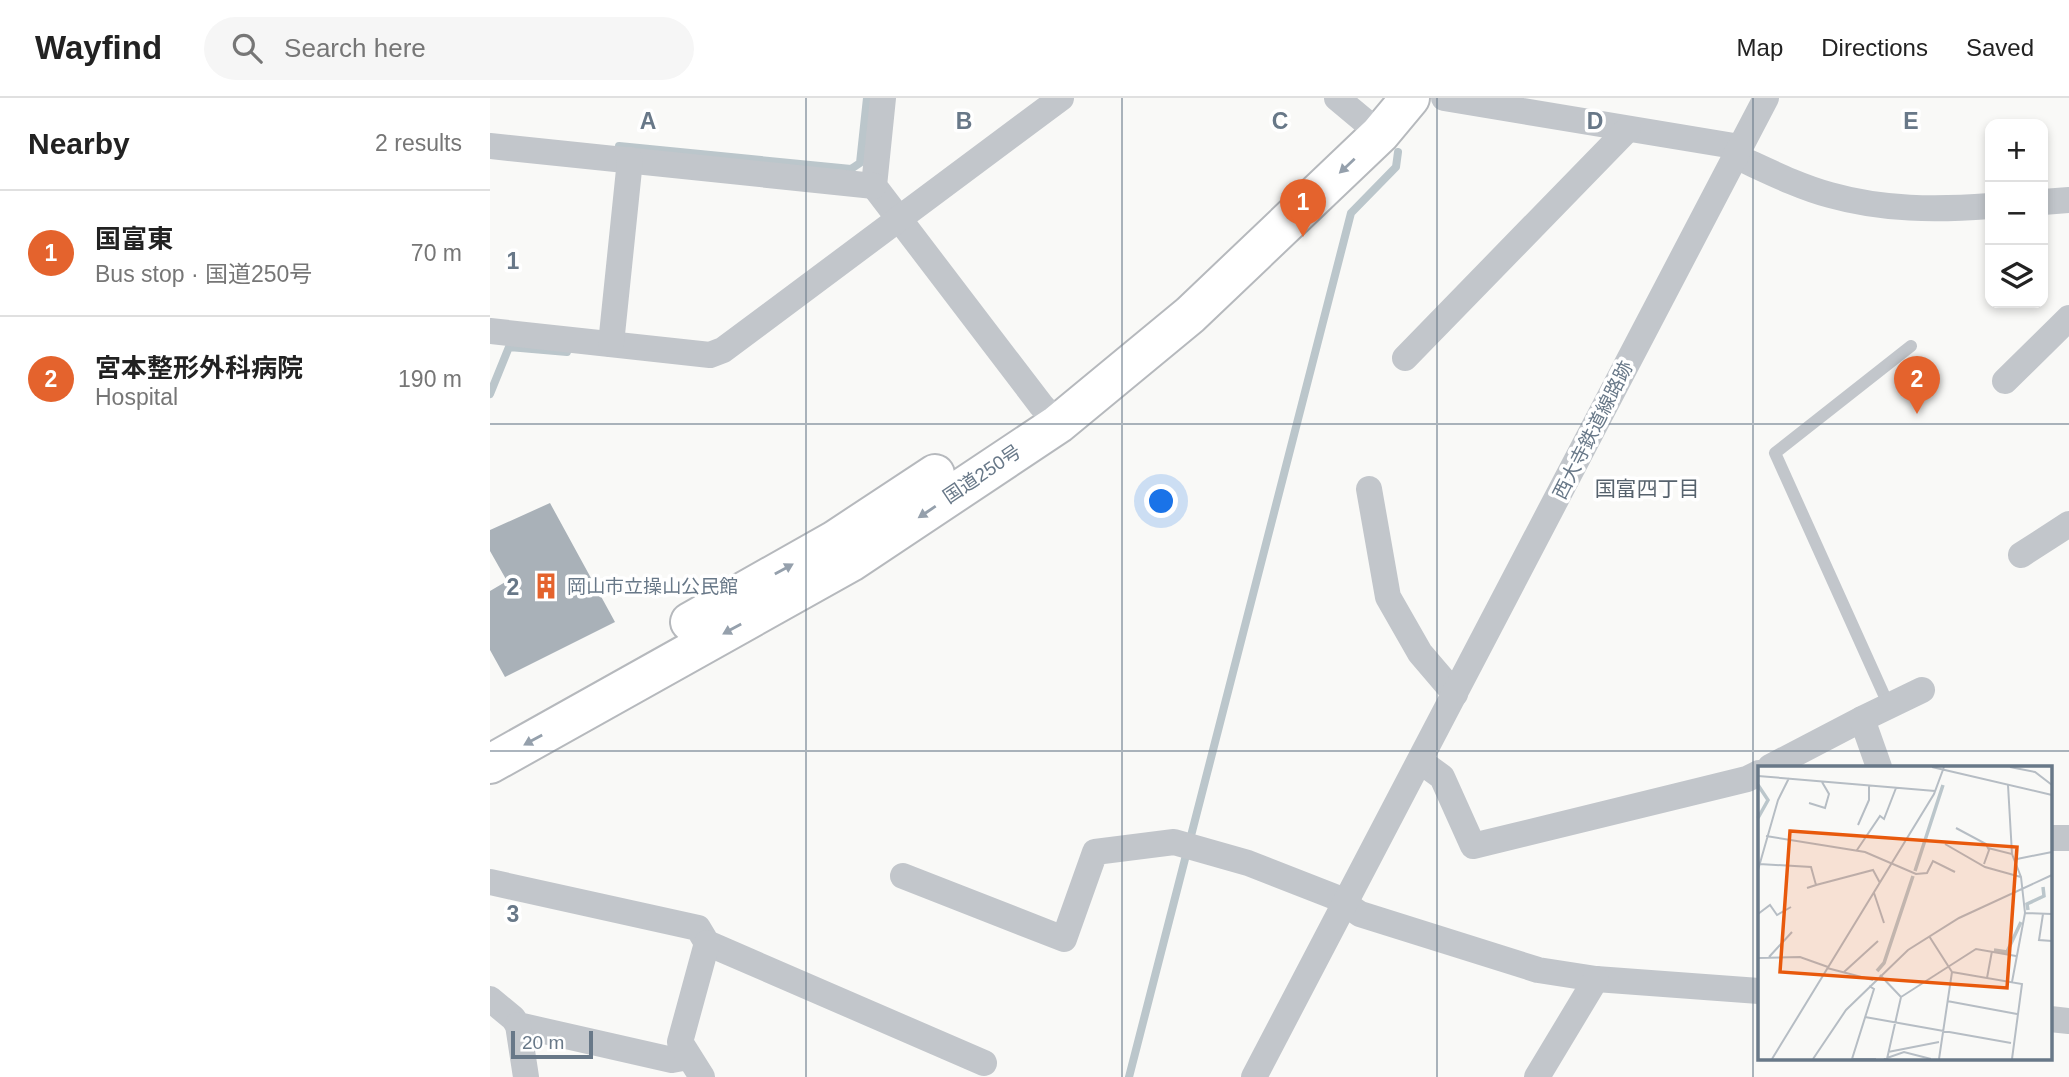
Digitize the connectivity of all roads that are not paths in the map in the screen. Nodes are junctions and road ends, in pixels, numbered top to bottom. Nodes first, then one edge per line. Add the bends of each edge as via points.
1 (883, 98) edge
2 (1060, 98) edge
3 (1410, 98) edge
4 (1444, 98) edge
5 (1766, 98) edge
6 (1364, 112) edge
7 (1628, 129) junction
8 (490, 146) edge
9 (1738, 151) junction
10 (630, 160) junction
11 (874, 186) junction
12 (2069, 200) edge
13 (2048, 202) edge
14 (1985, 206) edge
15 (898, 218) junction
16 (2069, 318) edge
17 (490, 331) edge
18 (611, 344) junction
19 (1912, 346) dead end
20 (1405, 358) dead end
21 (2005, 381) dead end
22 (1050, 414) junction
23 (1369, 489) dead end
24 (2069, 524) edge
25 (2021, 555) dead end
26 (1922, 690) dead end
27 (1455, 694) junction
28 (1889, 706) junction
29 (1862, 719) junction
30 (490, 735) edge
31 (1420, 761) junction
32 (490, 764) edge
33 (1772, 766) edge
34 (1880, 766) edge
35 (1758, 774) edge
36 (903, 876) dead end
37 (490, 882) edge
38 (1344, 903) junction
39 (707, 943) junction
40 (1596, 979) junction
41 (1758, 991) edge
42 (490, 999) edge
43 (518, 1025) junction
44 (985, 1063) dead end
45 (695, 1067) edge
46 (526, 1077) edge
47 (1254, 1077) edge
48 (1537, 1077) edge

1 - 11 street
2 - 15 street
3 - 6 highway, 国道250号
4 - 7 street
5 - 9 street, 西大寺鉄道線路跡
6 - 22 highway, 国道250号 via 1190,315
7 - 9 street
7 - 20 street
8 - 10 street
9 - 14 street via 1788,181 1879,206 1938,210
9 - 27 street, 西大寺鉄道線路跡
10 - 11 street
10 - 18 street
11 - 15 street
12 - 13 street
15 - 18 street via 723,351 710,355
15 - 22 street
16 - 21 street
17 - 18 street
19 - 28 lane via 1775,453
30 -> 22 highway, 国道250号
22 -> 32 highway, 国道250号 via 851,562
23 - 27 street via 1388,597 1420,653
24 - 25 street
26 - 28 street
27 - 31 street, 西大寺鉄道線路跡
28 - 29 street
29 - 33 street
29 - 34 street
31 - 35 street via 1442,777 1473,846
31 - 38 street, 西大寺鉄道線路跡
36 - 38 street via 1064,939 1095,852 1174,842 1248,863
37 - 39 street via 698,928
38 - 40 street via 1360,914 1538,970
38 - 47 street, 西大寺鉄道線路跡
39 - 44 street
39 - 45 street via 680,1042
40 - 41 street
40 - 48 street
42 - 43 street
43 - 45 street
43 - 46 street

